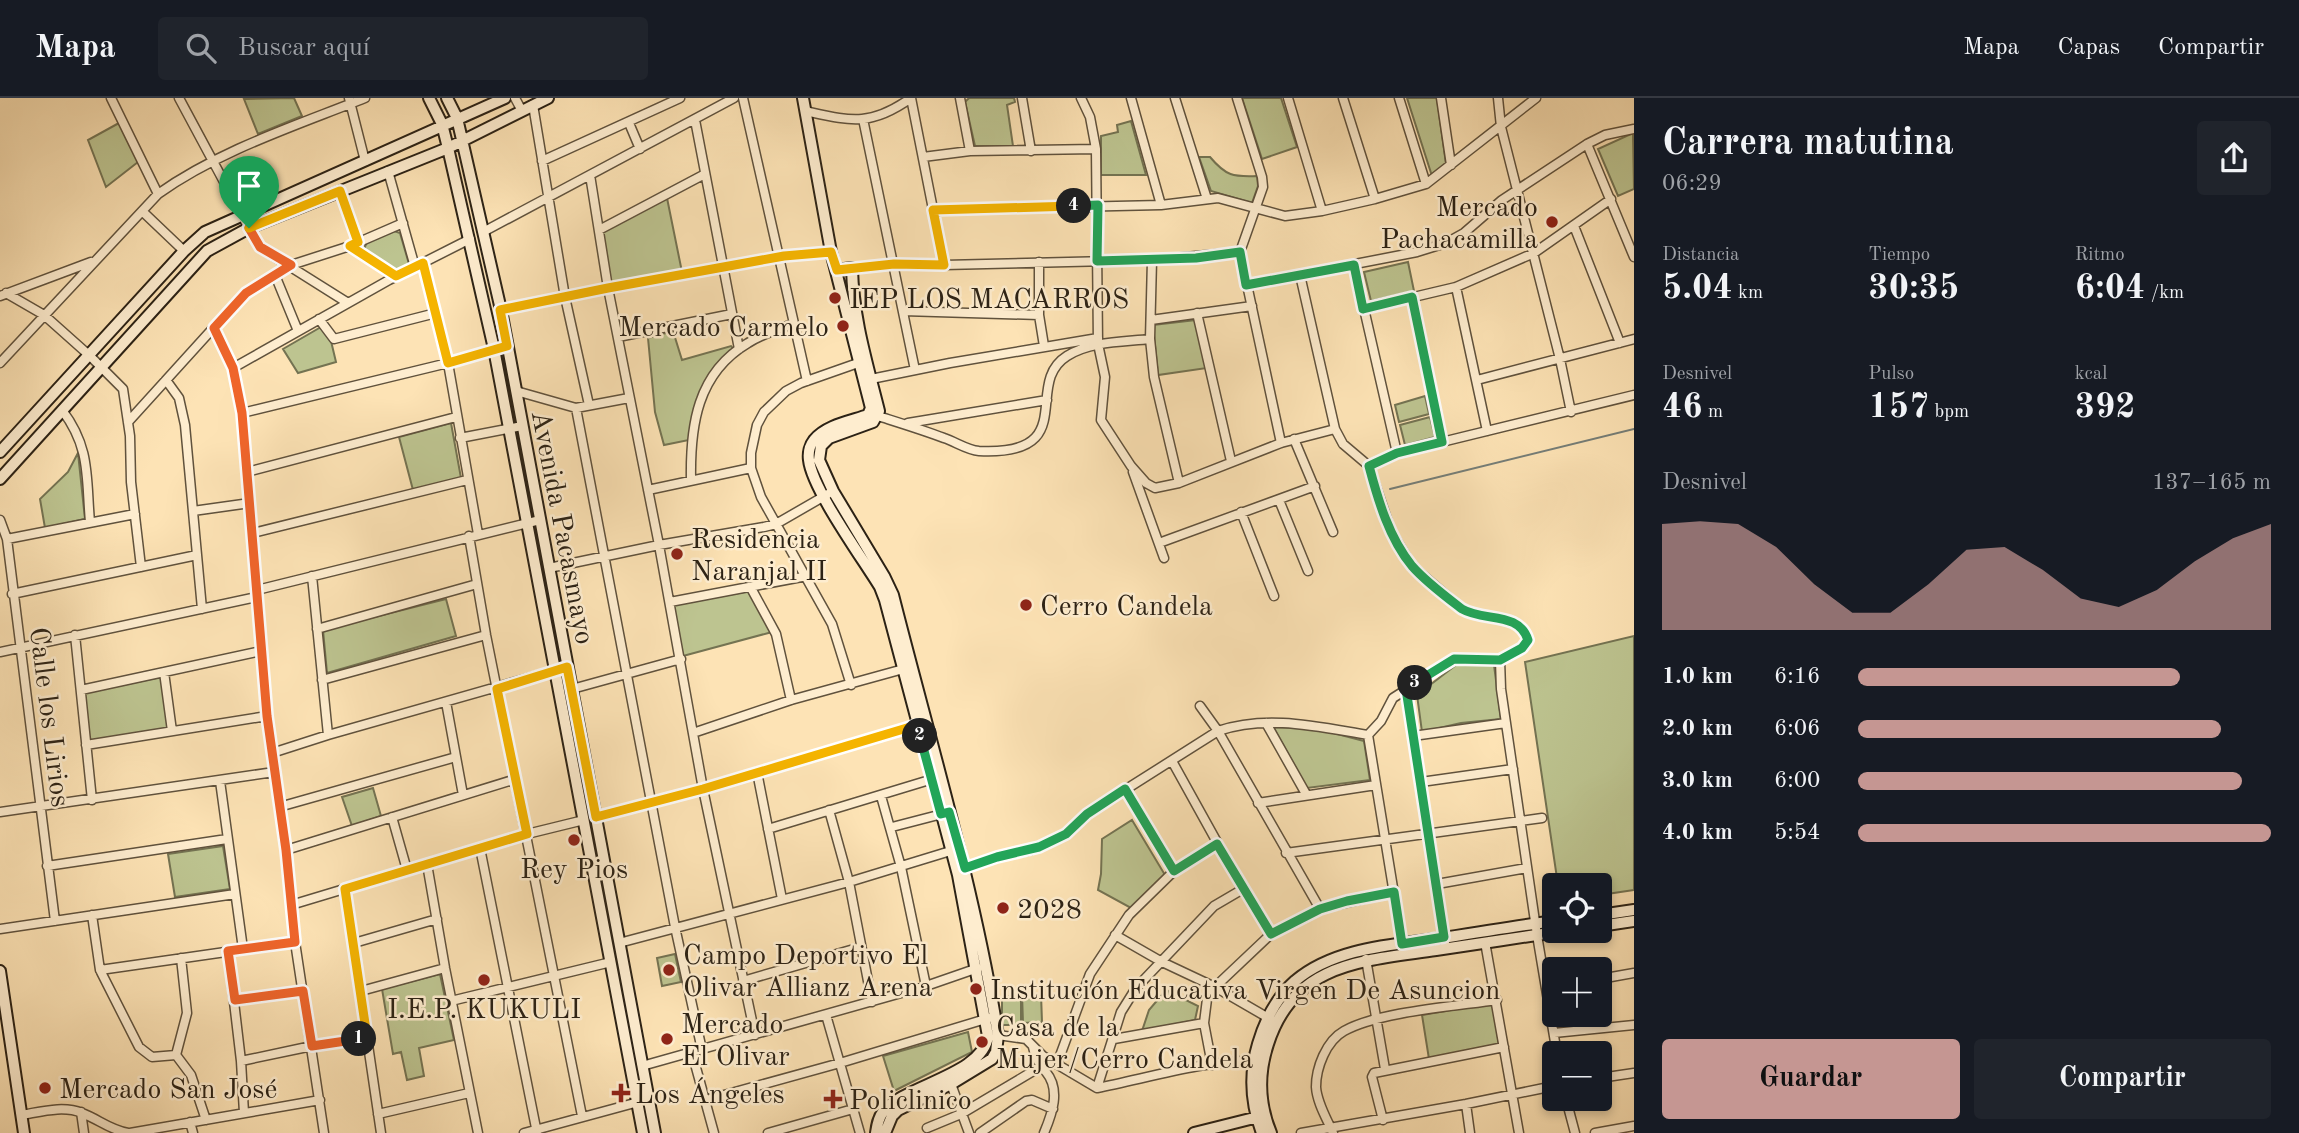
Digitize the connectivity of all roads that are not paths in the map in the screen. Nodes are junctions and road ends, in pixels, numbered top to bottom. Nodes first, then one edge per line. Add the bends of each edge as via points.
1 (111, 98) edge
2 (180, 98) edge
3 (365, 98) edge
4 (429, 98) edge
5 (447, 98) edge
6 (505, 98) edge
7 (515, 98) edge
8 (548, 98) edge
9 (680, 98) edge
10 (734, 98) edge
11 (743, 98) edge
12 (803, 98) edge
13 (911, 98) edge
14 (960, 98) edge
15 (1022, 98) edge
16 (1080, 98) edge
17 (1130, 98) edge
18 (1175, 98) edge
19 (1237, 98) edge
20 (1288, 98) edge
21 (1343, 98) edge
22 (1399, 98) edge
23 (1441, 98) edge
24 (1498, 98) edge
25 (1536, 98) edge
26 (350, 101) edge
27 (533, 105) junction
28 (522, 111) junction
29 (805, 111) junction
30 (457, 118) junction
31 (863, 119) junction
32 (695, 120) junction
33 (629, 123) junction
34 (442, 124) junction
35 (1501, 127) junction
36 (1634, 129) edge
37 (462, 141) junction
38 (1587, 144) junction
39 (448, 148) junction
40 (639, 149) junction
41 (1096, 149) junction
42 (970, 151) junction
43 (1031, 151) junction
44 (923, 157) junction
45 (213, 161) junction
46 (365, 161) junction
47 (542, 161) junction
48 (1451, 165) junction
49 (388, 171) junction
50 (705, 174) junction
51 (590, 175) junction
52 (1426, 184) junction
53 (1517, 190) junction
54 (340, 191) junction
55 (158, 194) junction
56 (548, 198) junction
57 (1207, 199) junction
58 (1375, 199) junction
59 (1611, 200) junction
60 (1098, 205) junction
61 (1161, 205) junction
62 (1255, 208) junction
63 (933, 210) junction
64 (142, 211) junction
65 (1322, 211) junction
66 (243, 215) junction
67 (403, 223) junction
68 (1574, 226) junction
69 (249, 228) junction
70 (599, 230) junction
71 (483, 232) junction
72 (470, 239) junction
73 (354, 244) junction
74 (184, 251) junction
75 (831, 252) junction
76 (1240, 252) junction
77 (1534, 253) junction
78 (1634, 257) edge
79 (779, 258) junction
80 (1152, 260) junction
81 (94, 261) junction
82 (1097, 261) junction
83 (1039, 262) junction
84 (894, 264) junction
85 (291, 265) junction
86 (419, 265) junction
87 (944, 265) junction
88 (1354, 265) junction
89 (723, 268) junction
90 (852, 268) junction
91 (837, 270) junction
92 (275, 275) junction
93 (1300, 275) junction
94 (396, 276) junction
95 (1246, 285) junction
96 (1456, 287) junction
97 (608, 288) junction
98 (3, 295) edge
99 (565, 296) junction
100 (1412, 297) junction
101 (348, 303) junction
102 (1251, 306) junction
103 (1363, 309) junction
104 (500, 310) junction
105 (903, 311) junction
106 (436, 313) junction
107 (1197, 313) junction
108 (732, 314) junction
109 (44, 315) junction
110 (1039, 315) junction
111 (319, 319) junction
112 (1151, 320) junction
113 (793, 324) junction
114 (214, 328) junction
115 (298, 331) junction
116 (618, 337) junction
117 (1634, 339) edge
118 (1150, 340) junction
119 (1098, 341) junction
120 (1620, 343) junction
121 (507, 346) junction
122 (1044, 346) junction
123 (494, 349) junction
124 (739, 349) junction
125 (90, 356) junction
126 (1560, 359) junction
127 (0, 363) edge
128 (448, 363) junction
129 (858, 363) junction
130 (101, 367) junction
131 (233, 368) junction
132 (915, 370) junction
133 (871, 379) junction
134 (166, 380) junction
135 (1477, 380) junction
136 (807, 381) junction
137 (516, 391) junction
138 (1634, 396) edge
139 (629, 398) junction
140 (1047, 400) junction
141 (589, 405) junction
142 (576, 408) junction
143 (62, 410) junction
144 (1571, 412) junction
145 (242, 413) junction
146 (878, 416) junction
147 (456, 418) junction
148 (128, 422) junction
149 (905, 424) junction
150 (522, 426) junction
151 (509, 429) junction
152 (1335, 429) junction
153 (1487, 430) junction
154 (460, 438) junction
155 (1294, 439) junction
156 (1442, 442) junction
157 (1281, 443) junction
158 (0, 452) edge
159 (1397, 453) junction
160 (1231, 461) junction
161 (1131, 466) junction
162 (1369, 466) junction
163 (751, 468) junction
164 (247, 471) junction
165 (0, 479) edge
166 (467, 480) junction
167 (691, 480) junction
168 (1180, 483) junction
169 (1315, 486) junction
170 (648, 490) junction
171 (828, 494) junction
172 (1279, 500) junction
173 (250, 503) junction
174 (193, 510) junction
175 (1241, 512) junction
176 (135, 514) junction
177 (0, 520) edge
178 (540, 520) junction
179 (90, 523) junction
180 (525, 523) junction
181 (776, 524) junction
182 (1333, 532) dead end
183 (253, 533) junction
184 (474, 535) junction
185 (7, 539) junction
186 (1160, 543) junction
187 (659, 545) junction
188 (197, 555) junction
189 (604, 556) junction
190 (1164, 558) dead end
191 (141, 567) junction
192 (549, 568) junction
193 (1308, 571) dead end
194 (312, 576) junction
195 (807, 576) junction
196 (477, 584) junction
197 (751, 587) junction
198 (12, 594) junction
199 (257, 594) junction
200 (1274, 596) dead end
201 (670, 603) junction
202 (202, 608) junction
203 (317, 629) junction
204 (75, 635) junction
205 (486, 635) junction
206 (19, 648) junction
207 (261, 651) junction
208 (0, 652) edge
209 (681, 659) junction
210 (1500, 660) junction
211 (567, 667) junction
212 (906, 668) junction
213 (554, 671) junction
214 (164, 672) junction
215 (626, 674) junction
216 (322, 680) junction
217 (851, 685) junction
218 (497, 689) junction
219 (572, 689) junction
220 (1406, 689) junction
221 (81, 691) junction
222 (791, 700) junction
223 (446, 702) junction
224 (1200, 706) dead end
225 (267, 716) junction
226 (1266, 723) junction
227 (1506, 723) junction
228 (917, 725) junction
229 (1218, 730) junction
230 (172, 731) junction
231 (693, 733) junction
232 (1368, 734) junction
233 (328, 735) junction
234 (1413, 736) junction
235 (86, 745) junction
236 (272, 753) junction
237 (456, 757) junction
238 (1171, 761) junction
239 (1513, 769) junction
240 (274, 772) junction
241 (757, 772) junction
242 (935, 778) junction
243 (516, 779) junction
244 (220, 781) junction
245 (1421, 782) junction
246 (1376, 785) junction
247 (703, 789) junction
248 (1125, 789) junction
249 (1306, 794) junction
250 (463, 795) junction
251 (881, 796) junction
252 (92, 800) junction
253 (1258, 803) junction
254 (650, 804) junction
255 (39, 807) junction
256 (279, 807) junction
257 (829, 810) junction
258 (0, 812) edge
259 (945, 813) junction
260 (392, 817) junction
261 (596, 817) junction
262 (1542, 818) dead end
263 (584, 820) junction
264 (1521, 822) junction
265 (892, 827) junction
266 (768, 829) junction
267 (527, 834) junction
268 (1430, 834) junction
269 (1385, 838) junction
270 (226, 839) junction
271 (1217, 844) junction
272 (480, 848) junction
273 (286, 850) junction
274 (955, 850) junction
275 (1286, 853) junction
276 (427, 863) junction
277 (47, 866) junction
278 (901, 867) junction
279 (965, 868) junction
280 (1527, 868) junction
281 (407, 870) junction
282 (1174, 871) junction
283 (849, 882) junction
284 (1437, 884) junction
285 (345, 889) junction
286 (1243, 889) junction
287 (1394, 892) junction
288 (235, 894) junction
289 (782, 899) junction
290 (291, 905) junction
291 (1320, 909) junction
292 (1634, 910) edge
293 (729, 912) junction
294 (1612, 913) edge
295 (92, 915) junction
296 (437, 919) junction
297 (55, 921) junction
298 (1634, 921) edge
299 (1612, 924) edge
300 (1542, 926) edge
301 (675, 927) junction
302 (0, 929) edge
303 (1536, 929) junction
304 (1542, 929) edge
305 (1271, 934) junction
306 (1115, 935) junction
307 (295, 942) junction
308 (1485, 942) junction
309 (354, 943) junction
310 (619, 943) junction
311 (1445, 943) junction
312 (861, 947) junction
313 (243, 949) junction
314 (1403, 949) junction
315 (228, 951) junction
316 (1543, 957) edge
317 (181, 958) junction
318 (1366, 959) junction
319 (611, 962) junction
320 (1161, 962) junction
321 (445, 968) junction
322 (980, 968) junction
323 (100, 970) junction
324 (0, 971) edge
325 (1634, 973) edge
326 (554, 975) junction
327 (1612, 977) edge
328 (744, 981) junction
329 (506, 986) junction
330 (926, 986) junction
331 (1215, 987) junction
332 (303, 991) junction
333 (361, 991) junction
334 (235, 1000) junction
335 (1497, 1000) junction
336 (451, 1001) junction
337 (872, 1002) junction
338 (2, 1003) edge
339 (826, 1015) junction
340 (990, 1018) junction
341 (1271, 1019) junction
342 (1376, 1020) junction
343 (1204, 1023) junction
344 (1634, 1025) edge
345 (1553, 1027) edge
346 (1554, 1033) junction
347 (755, 1035) junction
348 (998, 1035) junction
349 (367, 1037) junction
350 (1114, 1039) junction
351 (1556, 1041) edge
352 (1033, 1044) junction
353 (312, 1046) junction
354 (1504, 1047) junction
355 (702, 1050) junction
356 (692, 1053) junction
357 (176, 1055) junction
358 (241, 1061) junction
359 (1258, 1061) junction
360 (840, 1063) junction
361 (1057, 1064) junction
362 (1212, 1065) junction
363 (642, 1066) junction
364 (1040, 1068) junction
365 (1385, 1069) junction
366 (1634, 1073) edge
367 (1612, 1076) edge
368 (951, 1084) junction
369 (1097, 1088) junction
370 (1542, 1089) edge
371 (469, 1093) junction
372 (1513, 1095) junction
373 (320, 1100) junction
374 (706, 1100) junction
375 (643, 1101) junction
376 (1466, 1104) junction
377 (853, 1108) junction
378 (1053, 1108) junction
379 (1569, 1111) edge
380 (81, 1112) junction
381 (244, 1113) junction
382 (378, 1114) junction
383 (961, 1114) junction
384 (21, 1115) junction
385 (582, 1116) junction
386 (1260, 1117) junction
387 (1383, 1119) junction
388 (206, 1120) junction
389 (190, 1122) junction
390 (1634, 1126) edge
391 (927, 1128) dead end
392 (536, 1131) edge
393 (1332, 1131) edge
394 (24, 1133) edge
395 (84, 1133) edge
396 (129, 1133) edge
397 (193, 1133) edge
398 (324, 1133) edge
399 (381, 1133) edge
400 (478, 1133) edge
401 (524, 1133) edge
402 (643, 1133) edge
403 (655, 1133) edge
404 (714, 1133) edge
405 (768, 1133) edge
406 (860, 1133) edge
407 (876, 1133) edge
408 (885, 1133) edge
409 (969, 1133) edge
410 (980, 1133) edge
411 (1044, 1133) edge
412 (1194, 1133) edge
413 (1262, 1133) edge
414 (1271, 1133) edge
415 (1301, 1133) edge
416 (1470, 1133) edge
417 (1519, 1133) edge
418 (1575, 1133) edge
419 (1595, 1133) edge

1 - 55 street
2 - 45 street
3 - 26 street
4 - 34 street, Avenida Pacasmayo
5 - 30 street, Avenida Pacasmayo
6 - 30 street
7 - 28 street
8 - 27 street
9 - 33 street
10 - 32 street
11 - 79 street
12 - 29 street
13 - 31 street via 895,109
13 - 44 street
14 - 42 street
15 - 43 street
16 - 41 street via 1090,117
17 - 61 street
18 - 57 street
19 - 62 street via 1262,177
20 - 65 street
21 - 58 street
22 - 52 street
23 - 48 street
24 - 35 street
25 - 35 street
26 - 45 street
26 - 46 street
27 - 28 street
27 - 47 street
28 - 37 street
29 - 31 street
29 - 75 street
30 - 34 street
30 - 37 street, Avenida Pacasmayo
31 - 84 street
32 - 40 street
32 - 50 street
33 - 40 street
33 - 47 street
34 - 39 street, Avenida Pacasmayo
34 - 46 street
35 - 48 street
35 - 53 street
36 - 38 street
37 - 39 street
37 - 71 street, Avenida Pacasmayo
38 - 53 street
38 - 59 street
39 - 49 street
39 - 72 street, Avenida Pacasmayo
40 - 51 street
41 - 43 street
41 - 60 street
42 - 43 street
42 - 44 street
44 - 63 street
45 - 55 street
45 - 66 street
46 - 66 street
47 - 56 street
48 - 52 street
49 - 54 street
49 - 67 street
50 - 70 street
50 - 89 street
51 - 56 street
51 - 70 street
52 - 58 street
53 - 77 street
53 - 88 street via 1455,239
54 - 69 street
54 - 73 street
55 - 64 street
56 - 71 street
56 - 99 street
57 - 61 street
57 - 62 street
58 - 65 street
59 - 68 street
59 - 78 street
60 - 61 street
60 - 63 street
60 - 82 street
62 - 65 street via 1285,216
62 - 76 street
63 - 87 street
64 - 74 street
64 - 81 street
66 - 69 street
66 - 74 street via 205,232
67 - 73 street
67 - 86 street
68 - 77 street
68 - 120 street
69 - 85 street via 260,247
69 - 130 street via 207,251
70 - 97 street
71 - 104 street, Avenida Pacasmayo
72 - 86 street
72 - 123 street, Avenida Pacasmayo
73 - 85 street
73 - 94 street
74 - 125 street
75 - 79 street
75 - 91 street
76 - 80 street
76 - 95 street
77 - 96 street
77 - 126 street
79 - 89 street
79 - 113 street
80 - 82 street
80 - 112 street
81 - 98 street
81 - 109 street
82 - 83 street
82 - 119 street
83 - 87 street
83 - 110 street
84 - 87 street
84 - 90 street
84 - 105 street
85 - 92 street
85 - 101 street
86 - 94 street
86 - 106 street
88 - 93 street
88 - 103 street
89 - 97 street
89 - 108 street
90 - 91 street
90 - 133 street via 853,301
91 - 129 street
92 - 114 street via 246,293
92 - 115 street
93 - 95 street
93 - 152 street
94 - 101 street
95 - 102 street
96 - 100 street
96 - 135 street
97 - 99 street
97 - 116 street
98 - 109 street
99 - 104 street
99 - 141 street
100 - 103 street
100 - 156 street
101 - 111 street
102 - 107 street
102 - 157 street
103 - 159 street
104 - 121 street, Avenida Pacasmayo
105 - 110 street
105 - 132 street
106 - 111 street via 334,339
106 - 128 street
107 - 112 street
107 - 160 street
108 - 116 street
108 - 124 street
109 - 125 street
109 - 127 street
110 - 122 street
111 - 115 street
112 - 118 street
113 - 124 street
113 - 136 street
114 - 131 street
114 - 134 street
115 - 131 street
116 - 139 street
117 - 120 street
118 - 119 street
118 - 168 street via 1154,377
119 - 122 street
119 - 140 street via 1058,363
119 - 161 street via 1105,377 1101,420
120 - 126 street
121 - 123 street
121 - 137 street, Avenida Pacasmayo
122 - 132 street
123 - 128 street
123 - 151 street, Avenida Pacasmayo
124 - 167 street via 710,379 699,406 692,432
125 - 130 street
125 - 158 street
126 - 135 street
126 - 144 street
128 - 145 street
128 - 147 street
129 - 136 street
129 - 171 street via 871,412 825,431 809,452 811,470
130 - 143 street
130 - 148 street via 123,389
131 - 145 street
132 - 133 street
133 - 146 street
134 - 148 street
134 - 174 street via 179,398 185,425
135 - 153 street
136 - 163 street via 786,391 764,412 753,439
137 - 142 street
137 - 150 street, Avenida Pacasmayo
138 - 144 street
139 - 141 street
139 - 170 street
140 - 149 street
140 - 149 street via 1046,416 1035,439 1016,447 978,451
141 - 142 street
142 - 189 street
143 - 165 street
143 - 179 street via 83,447
144 - 153 street
145 - 164 street
146 - 149 street
146 - 171 street via 821,446
147 - 154 street
147 - 164 street
148 - 176 street
150 - 151 street
150 - 178 street, Avenida Pacasmayo
151 - 154 street
151 - 180 street, Avenida Pacasmayo
152 - 155 street
152 - 162 street via 1343,444
153 - 156 street
154 - 166 street
155 - 157 street
155 - 169 street
156 - 159 street
157 - 160 street
159 - 162 street
160 - 168 street
161 - 168 street via 1155,488
161 - 186 street
162 - 210 street via 1391,531 1412,566 1462,609 1515,622 1528,636 1522,648
163 - 167 street
163 - 181 street
164 - 173 street
166 - 183 street
166 - 184 street
167 - 170 street
169 - 172 street
169 - 182 street
170 - 187 street
171 - 181 street
171 - 212 street via 884,576
172 - 175 street
172 - 193 street
173 - 174 street
173 - 183 street
174 - 188 street
175 - 186 street
175 - 200 street
176 - 179 street
176 - 191 street
177 - 185 street, Calle los Lirios
178 - 180 street
178 - 192 street, Avenida Pacasmayo
179 - 185 street
180 - 184 street
180 - 213 street, Avenida Pacasmayo
181 - 187 street
181 - 195 street
183 - 199 street
184 - 194 street
184 - 196 street
185 - 198 street, Calle los Lirios
186 - 190 street
187 - 189 street
187 - 201 street
188 - 191 street
188 - 202 street
189 - 192 street
189 - 215 street
191 - 198 street
192 - 211 street, Avenida Pacasmayo
194 - 199 street
194 - 203 street
195 - 197 street
195 - 217 street via 832,624
196 - 203 street
196 - 205 street
197 - 201 street
197 - 222 street via 776,634
198 - 206 street, Calle los Lirios
199 - 202 street
199 - 207 street
201 - 209 street
202 - 204 street
203 - 216 street
204 - 206 street
204 - 221 street
205 - 216 street
205 - 218 street
206 - 208 street
206 - 255 street, Calle los Lirios
207 - 214 street
207 - 225 street
209 - 215 street
209 - 231 street
210 - 220 street via 1454,659
210 - 227 street
211 - 213 street
211 - 219 street, Avenida Pacasmayo
212 - 217 street
212 - 228 street
212 - 242 street
213 - 218 street
213 - 263 street, Avenida Pacasmayo
214 - 221 street
214 - 230 street
215 - 219 street
215 - 254 street
216 - 233 street
217 - 222 street
218 - 223 street
218 - 243 street
219 - 261 street, Avenida Pacasmayo
220 - 232 street via 1393,698
220 - 234 street
221 - 235 street
222 - 231 street
223 - 233 street
223 - 237 street
224 - 229 street
225 - 230 street
225 - 236 street
226 - 229 street
226 - 232 street
226 - 249 street
227 - 234 street
227 - 239 street
228 - 241 street
228 - 242 street
229 - 238 street
229 - 253 street
230 - 235 street
231 - 247 street
232 - 246 street
233 - 236 street
234 - 245 street
235 - 252 street
236 - 240 street
237 - 250 street
237 - 256 street
238 - 248 street
238 - 271 street
239 - 245 street
239 - 264 street
240 - 244 street
240 - 256 street
241 - 247 street
241 - 266 street
242 - 251 street
242 - 259 street
243 - 250 street
243 - 267 street
244 - 252 street
244 - 270 street
245 - 268 street
246 - 249 street
246 - 269 street
247 - 254 street
247 - 293 street
248 - 279 street via 1066,834 1039,847
248 - 282 street
249 - 253 street
250 - 260 street
251 - 257 street
251 - 265 street
252 - 255 street
253 - 275 street
254 - 261 street
254 - 301 street
255 - 258 street
255 - 277 street, Calle los Lirios
256 - 273 street
257 - 266 street
257 - 283 street
259 - 265 street
259 - 274 street
260 - 273 street
260 - 281 street
261 - 310 street, Avenida Pacasmayo
262 - 264 street
263 - 267 street
263 - 319 street, Avenida Pacasmayo
264 - 268 street
264 - 280 street
265 - 278 street
266 - 289 street
267 - 272 street
267 - 326 street
268 - 269 street
268 - 284 street
269 - 275 street
269 - 287 street
270 - 277 street
270 - 288 street
271 - 282 street
271 - 286 street
272 - 276 street
272 - 329 street
273 - 290 street
274 - 278 street
274 - 279 street
274 - 322 street
275 - 291 street
276 - 281 street
276 - 296 street
277 - 297 street, Calle los Lirios
278 - 283 street
278 - 330 street
279 - 322 street
280 - 284 street
280 - 303 street
281 - 285 street
282 - 306 street
283 - 289 street
283 - 312 street
284 - 311 street
285 - 290 street
285 - 309 street
286 - 305 street
286 - 320 street via 1214,906
287 - 291 street
287 - 314 street
288 - 295 street
288 - 313 street
289 - 293 street
290 - 307 street
291 - 305 street
292 - 294 street
293 - 301 street
293 - 328 street
295 - 297 street
295 - 323 street
296 - 309 street
296 - 321 street
297 - 302 street
298 - 299 street
300 - 303 street
301 - 310 street
301 - 355 street
303 - 304 street
303 - 308 street
303 - 311 street
303 - 316 street
305 - 331 street
306 - 320 street
306 - 361 street via 1090,974
307 - 313 street
307 - 332 street
308 - 311 street
308 - 335 street
309 - 333 street
310 - 363 street, Avenida Pacasmayo
311 - 314 street
312 - 328 street
312 - 337 street
313 - 315 street
314 - 318 street
314 - 341 street via 1364,950 1332,959 1295,981
315 - 317 street
315 - 334 street
317 - 323 street
317 - 357 street via 187,1013
318 - 341 street via 1313,981
318 - 342 street
319 - 326 street
319 - 375 street, Avenida Pacasmayo
320 - 331 street
320 - 350 street via 1136,988 1121,1013
321 - 333 street
321 - 336 street
322 - 330 street
322 - 340 street
323 - 357 street via 139,1047 152,1057
324 - 338 street
325 - 327 street
326 - 329 street
326 - 385 street
328 - 347 street
329 - 336 street
329 - 392 street
330 - 337 street
331 - 341 street
331 - 343 street via 1207,999
332 - 334 street
332 - 353 street
333 - 349 street
334 - 358 street
335 - 342 street
335 - 354 street
336 - 371 street
337 - 339 street
338 - 384 street
339 - 347 street
339 - 360 street
340 - 348 street
340 - 360 street
340 - 407 street via 981,1053 894,1102 882,1113
341 - 359 street
342 - 365 street
342 - 393 street via 1341,1032 1327,1048 1316,1088
343 - 350 street
343 - 362 street
344 - 346 street
345 - 346 street
346 - 351 street
347 - 355 street
348 - 352 street
348 - 368 street via 992,1059
349 - 353 street
349 - 382 street
350 - 369 street
352 - 361 street
352 - 364 street
353 - 358 street
353 - 373 street
354 - 365 street
354 - 372 street
355 - 356 street
356 - 363 street
356 - 374 street
357 - 388 street via 191,1075
358 - 381 street
359 - 362 street
359 - 386 street via 1252,1091
360 - 374 street
360 - 377 street
361 - 369 street
362 - 369 street
363 - 375 street, Avenida Pacasmayo
364 - 378 street via 1052,1084
364 - 383 street
365 - 387 street via 1372,1077
366 - 367 street
368 - 383 street
368 - 408 street via 898,1110
370 - 372 street
371 - 382 street
371 - 400 street
372 - 376 street
372 - 417 street
373 - 381 street
373 - 398 street
374 - 404 street
375 - 385 street
375 - 402 street
375 - 403 street, Avenida Pacasmayo
376 - 387 street
376 - 416 street
377 - 405 street
377 - 406 street
378 - 410 street via 1026,1101
378 - 411 street
379 - 418 street
380 - 384 street via 56,1109
380 - 395 street
380 - 396 street via 110,1129
381 - 388 street
382 - 399 street
383 - 391 street
383 - 409 street
384 - 394 street
385 - 392 street
386 - 412 street
386 - 413 street
386 - 414 street
387 - 393 street
388 - 389 street
389 - 396 street
389 - 397 street
390 - 419 street
392 - 401 street
393 - 415 street

